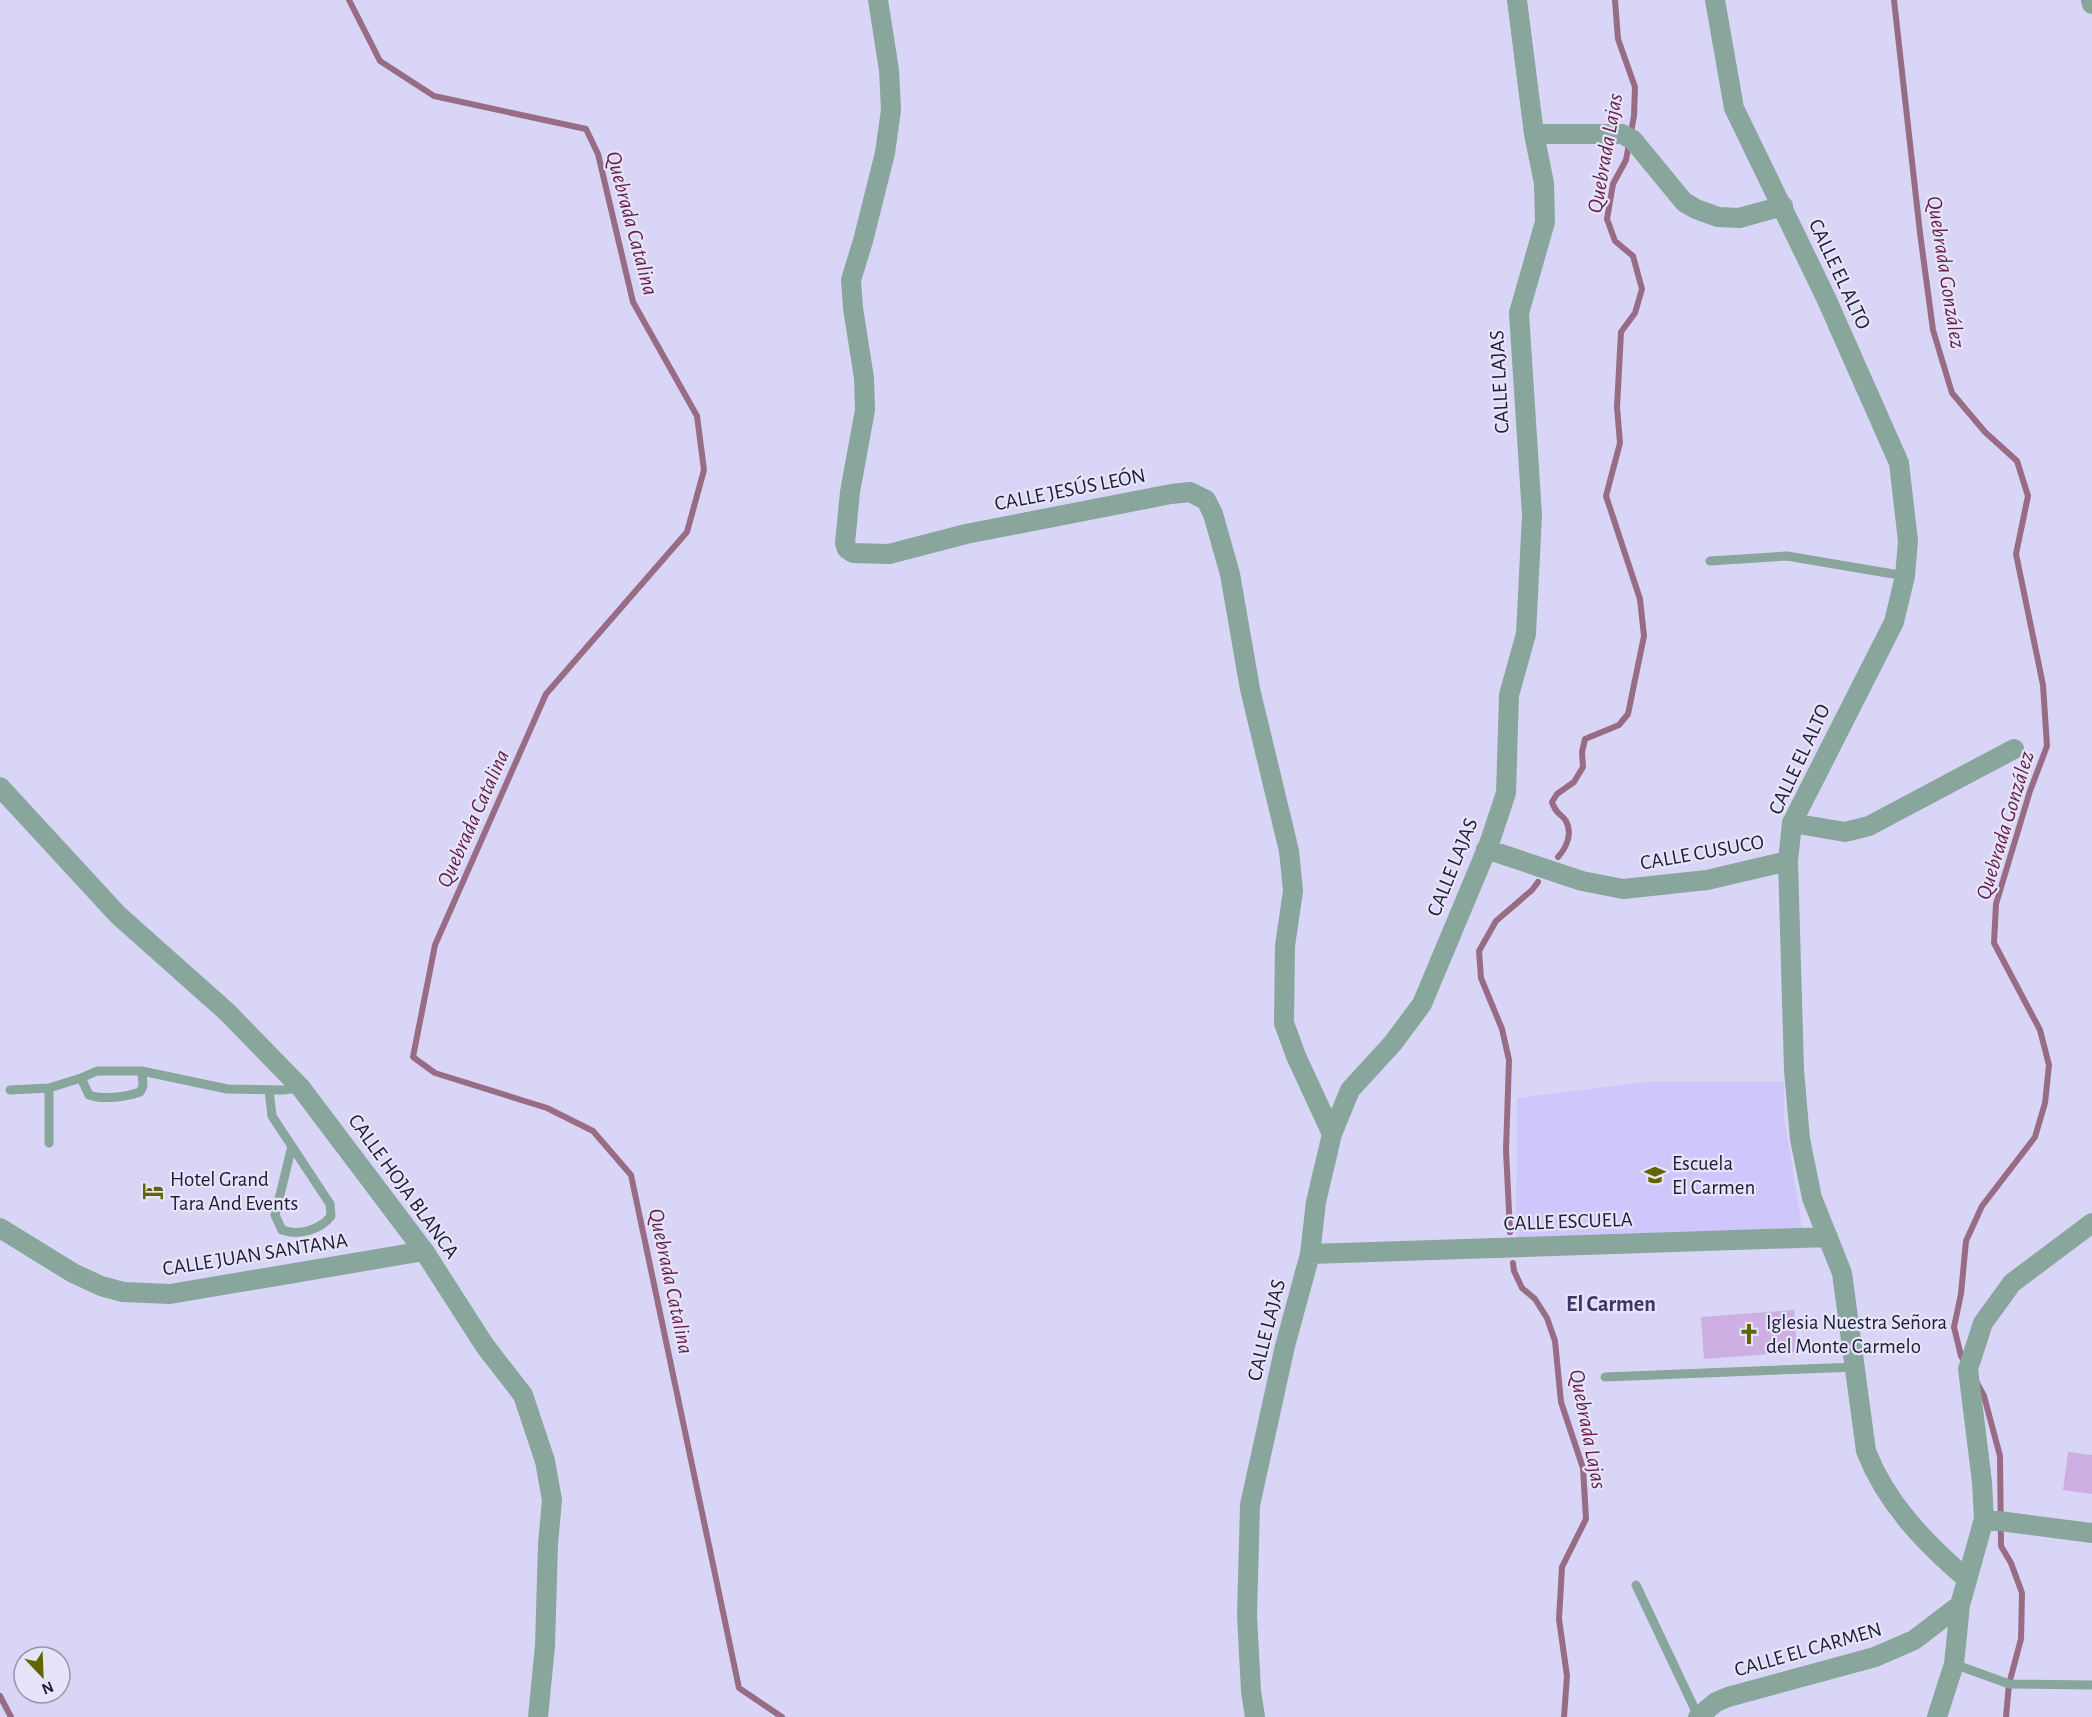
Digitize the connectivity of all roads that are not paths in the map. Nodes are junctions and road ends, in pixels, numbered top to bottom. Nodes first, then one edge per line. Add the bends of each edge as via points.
1 (878, 0) edge
2 (1517, 0) edge
3 (1715, 0) edge
4 (1534, 134) junction
5 (1783, 206) junction
6 (1710, 561) dead end
7 (1905, 576) junction
8 (2014, 749) dead end
9 (0, 787) edge
10 (1792, 823) junction
11 (1486, 849) junction
12 (1788, 861) junction
13 (142, 1071) junction
14 (81, 1078) junction
15 (49, 1088) junction
16 (302, 1088) junction
17 (10, 1090) dead end
18 (269, 1090) junction
19 (1332, 1134) junction
20 (49, 1143) dead end
21 (292, 1146) junction
22 (2092, 1223) edge
23 (0, 1228) edge
24 (1828, 1237) junction
25 (424, 1251) junction
26 (1310, 1254) junction
27 (1856, 1367) junction
28 (1605, 1377) dead end
29 (1984, 1519) junction
30 (2092, 1533) edge
31 (1967, 1579) junction
32 (1636, 1585) dead end
33 (1960, 1605) junction
34 (1954, 1664) junction
35 (2092, 1685) edge
36 (538, 1717) edge
37 (1255, 1717) edge
38 (1698, 1717) edge
39 (1937, 1717) edge

1 - 19 street, CALLE JESÚS LEÓN via 891,110 885,153 851,280 865,410 845,543 853,553 889,554 966,534 1170,494 1190,492 1206,500 1230,574 1250,688 1289,851 1293,891 1285,946 1284,1023
2 - 4 street, CALLE LAJAS
3 - 5 street, CALLE EL ALTO via 1734,108
4 - 5 street via 1622,134 1633,140 1684,202 1718,217 1739,218
4 - 11 street, CALLE LAJAS via 1544,183 1545,222 1519,313 1532,515 1526,634 1509,695 1506,793
5 - 7 street, CALLE EL ALTO via 1899,463 1908,540
6 - 7 lane via 1787,556
7 - 10 street, CALLE EL ALTO via 1894,622
8 - 10 street via 1869,826 1845,832
9 - 16 street, CALLE HOJA BLANCA via 118,915 227,1012
10 - 12 street, CALLE EL ALTO
11 - 12 street, CALLE CUSUCO via 1582,881 1623,889 1707,880
11 - 19 street, CALLE LAJAS via 1422,1004 1350,1090
12 - 24 street, CALLE EL ALTO via 1794,1070 1800,1139 1812,1198
13 - 14 lane via 97,1071
13 - 14 lane via 143,1086 133,1095 89,1095
13 - 18 lane via 227,1089
14 - 15 lane
15 - 17 lane
15 - 20 lane
16 - 18 lane
16 - 25 street, CALLE HOJA BLANCA
18 - 21 lane via 273,1116
19 - 26 street, CALLE LAJAS via 1316,1202
21 - 21 lane via 330,1204 331,1216 325,1225 294,1235 282,1230 275,1215
22 - 29 street via 2012,1283 1983,1323 1968,1369
23 - 25 street, CALLE JUAN SANTANA via 73,1273 123,1292 170,1294
24 - 26 street, CALLE ESCUELA
24 - 27 street, CALLE EL ALTO via 1842,1272
25 - 36 street, CALLE HOJA BLANCA via 485,1346 523,1395 545,1461 552,1500
26 - 37 street, CALLE LAJAS via 1250,1505 1247,1616
27 - 28 lane
27 - 31 street, CALLE EL ALTO via 1866,1451 1876,1476 1934,1551
29 - 30 street
29 - 31 street
31 - 33 street
32 - 38 lane
33 - 34 street
33 - 38 street, CALLE EL CARMEN via 1914,1640 1875,1657 1728,1697
34 - 35 lane via 2009,1684
34 - 39 street

